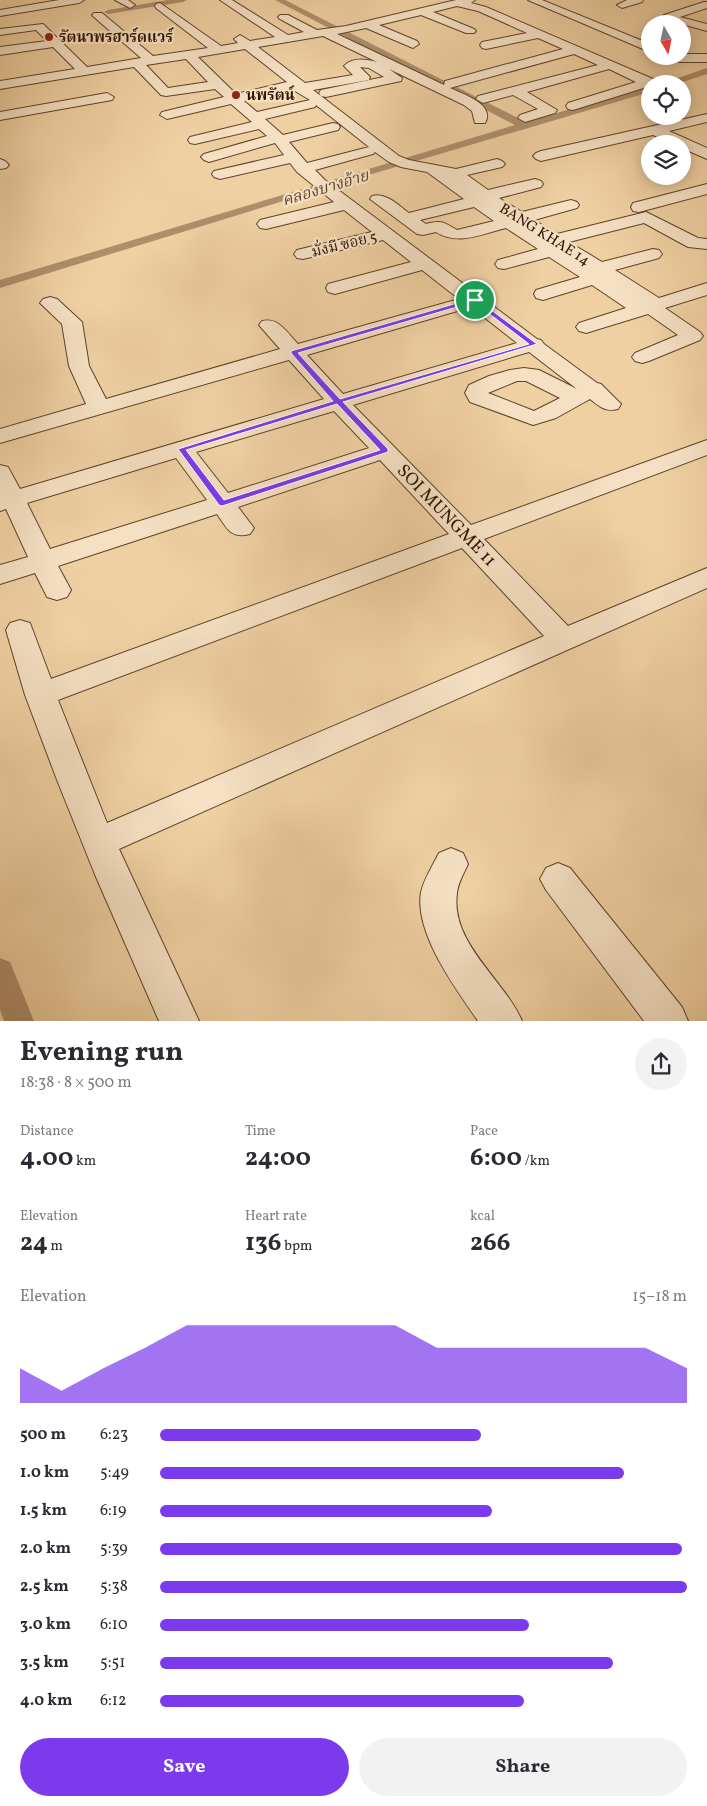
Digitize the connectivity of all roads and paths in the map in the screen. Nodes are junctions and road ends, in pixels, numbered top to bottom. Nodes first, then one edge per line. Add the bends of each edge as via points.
1 (16, 0) edge
2 (78, 0) edge
3 (225, 0) edge
4 (533, 0) edge
5 (638, 0) edge
6 (682, 0) edge
7 (439, 4) edge
8 (704, 4) edge
9 (622, 5) dead end
10 (160, 6) dead end
11 (28, 8) junction
12 (0, 13) edge
13 (350, 15) dead end
14 (175, 17) junction
15 (284, 17) dead end
16 (44, 19) dead end
17 (396, 19) junction
18 (159, 20) dead end
19 (511, 21) junction
20 (382, 22) junction
21 (128, 24) dead end
22 (410, 24) dead end
23 (494, 24) dead end
24 (370, 25) junction
25 (620, 25) dead end
26 (111, 26) junction
27 (601, 28) junction
28 (707, 28) edge
29 (0, 32) edge
30 (470, 32) dead end
31 (320, 34) junction
32 (540, 34) junction
33 (235, 36) dead end
34 (286, 39) junction
35 (56, 44) junction
36 (413, 44) dead end
37 (641, 44) edge
38 (250, 45) junction
39 (486, 45) dead end
40 (219, 50) junction
41 (574, 50) junction
42 (0, 51) edge
43 (189, 55) junction
44 (691, 58) edge
45 (705, 58) edge
46 (151, 61) junction
47 (137, 63) junction
48 (611, 65) junction
49 (6, 70) dead end
50 (343, 73) dead end
51 (89, 78) junction
52 (10, 83) edge
53 (450, 84) dead end
54 (218, 85) junction
55 (293, 85) junction
56 (515, 91) junction
57 (326, 93) dead end
58 (107, 97) junction
59 (234, 99) junction
60 (483, 99) dead end
61 (310, 104) dead end
62 (573, 106) dead end
63 (118, 110) dead end
64 (167, 115) dead end
65 (0, 116) edge
66 (691, 116) edge
67 (525, 118) dead end
68 (707, 118) edge
69 (258, 120) junction
70 (480, 120) dead end
71 (663, 125) edge
72 (333, 127) dead end
73 (655, 130) junction
74 (279, 139) junction
75 (196, 140) dead end
76 (368, 151) dead end
77 (707, 154) edge
78 (541, 156) dead end
79 (209, 157) dead end
80 (297, 164) junction
81 (497, 164) dead end
82 (442, 173) junction
83 (220, 174) dead end
84 (535, 184) dead end
85 (707, 189) edge
86 (451, 195) dead end
87 (378, 199) dead end
88 (481, 203) junction
89 (346, 204) junction
90 (571, 205) dead end
91 (639, 207) dead end
92 (616, 208) dead end
93 (400, 214) junction
94 (266, 224) dead end
95 (524, 226) junction
96 (433, 231) junction
97 (385, 234) junction
98 (707, 244) edge
99 (554, 246) junction
100 (303, 254) dead end
101 (653, 254) dead end
102 (423, 264) junction
103 (504, 264) dead end
104 (597, 274) junction
105 (335, 288) dead end
106 (705, 291) edge
107 (543, 294) dead end
108 (475, 300) junction
109 (50, 303) dead end
110 (650, 307) junction
111 (269, 325) dead end
112 (586, 327) dead end
113 (534, 344) junction
114 (294, 352) junction
115 (642, 357) dead end
116 (548, 386) junction
117 (584, 394) junction
118 (338, 402) junction
119 (610, 404) dead end
120 (502, 407) junction
121 (99, 408) junction
122 (0, 436) edge
123 (707, 447) edge
124 (181, 449) junction
125 (386, 451) junction
126 (0, 472) edge
127 (7, 501) edge
128 (222, 504) junction
129 (241, 528) dead end
130 (468, 537) junction
131 (42, 562) junction
132 (0, 575) edge
133 (707, 577) edge
134 (57, 590) dead end
135 (20, 630) dead end
136 (564, 639) junction
137 (40, 695) junction
138 (99, 842) junction
139 (451, 864) dead end
140 (558, 879) dead end
141 (179, 1021) edge
142 (502, 1021) edge
143 (668, 1021) edge

1 - 11 street
2 - 11 street
2 - 26 street
3 - 34 street
4 - 27 street
5 - 9 street
6 - 8 street
7 - 17 street
7 - 19 street via 482,9
7 - 30 street
8 - 28 street via 668,17
10 - 14 street
11 - 12 street
11 - 16 street
13 - 20 street
14 - 18 street
14 - 40 street
15 - 31 street
17 - 20 street
17 - 22 street
19 - 23 street
19 - 32 street
20 - 24 street
21 - 26 street
24 - 31 street
24 - 36 street
25 - 27 street
26 - 46 street
27 - 37 street
29 - 35 street via 39,26
31 - 34 street
31 - 70 street via 469,102 478,107
32 - 39 street
32 - 41 street
33 - 38 street
34 - 38 street
35 - 42 street
35 - 51 street
38 - 40 street
38 - 55 street
40 - 43 street
41 - 48 street
41 - 53 street
43 - 46 street
43 - 54 street
44 - 45 street
46 - 47 street
47 - 51 street
47 - 54 street via 166,92
48 - 56 street
48 - 62 street via 648,82
49 - 52 street
50 - 55 street
51 - 52 street via 22,90
51 - 58 street
54 - 59 street
55 - 57 street via 369,80
55 - 59 street
55 - 82 street, BANG KHAE 14 via 400,162
56 - 60 street
56 - 67 street via 550,110
58 - 63 street
58 - 65 street
59 - 64 street
59 - 69 street
61 - 69 street
66 - 68 street
69 - 74 street
69 - 75 street
71 - 73 street
72 - 74 street
73 - 77 street
73 - 78 street
74 - 79 street
74 - 80 street
76 - 80 street
80 - 83 street
80 - 89 street
81 - 82 street
82 - 88 street, BANG KHAE 14
84 - 88 street
85 - 91 street
86 - 93 street
87 - 93 street
88 - 93 street
88 - 95 street, BANG KHAE 14
88 - 96 street
89 - 94 street
89 - 97 street
90 - 95 street
92 - 95 street
93 - 96 street
95 - 96 street via 457,235
95 - 99 street, BANG KHAE 14
97 - 100 street, มั่งมี ซอย 5
97 - 102 street
98 - 99 street via 694,243 646,217
99 - 103 street
99 - 104 street, BANG KHAE 14
101 - 104 street
102 - 105 street
102 - 108 street
104 - 107 street
104 - 110 street, BANG KHAE 14
106 - 110 street
108 - 113 street
108 - 114 street
109 - 121 street via 72,322 79,366
110 - 112 street
110 - 115 street, BANG KHAE 14 via 693,336
111 - 114 street, SOI MUNGME 11
113 - 117 street
113 - 118 street
114 - 118 street, SOI MUNGME 11
114 - 121 street
116 - 117 street
116 - 120 street
116 - 120 street via 531,375 515,374 477,390 478,397
117 - 119 street
117 - 120 street via 533,418
118 - 124 street
118 - 125 street, SOI MUNGME 11
121 - 122 street
123 - 130 street
124 - 127 street
124 - 128 street
125 - 128 street
125 - 130 street, SOI MUNGME 11
126 - 127 street
127 - 131 street
128 - 129 street
128 - 131 street
130 - 136 street, SOI MUNGME 11
130 - 137 street
131 - 132 street
131 - 134 street
133 - 136 street
135 - 137 street
136 - 138 street
137 - 138 street
138 - 141 street
139 - 142 street via 439,892 438,914 456,955
140 - 143 street

